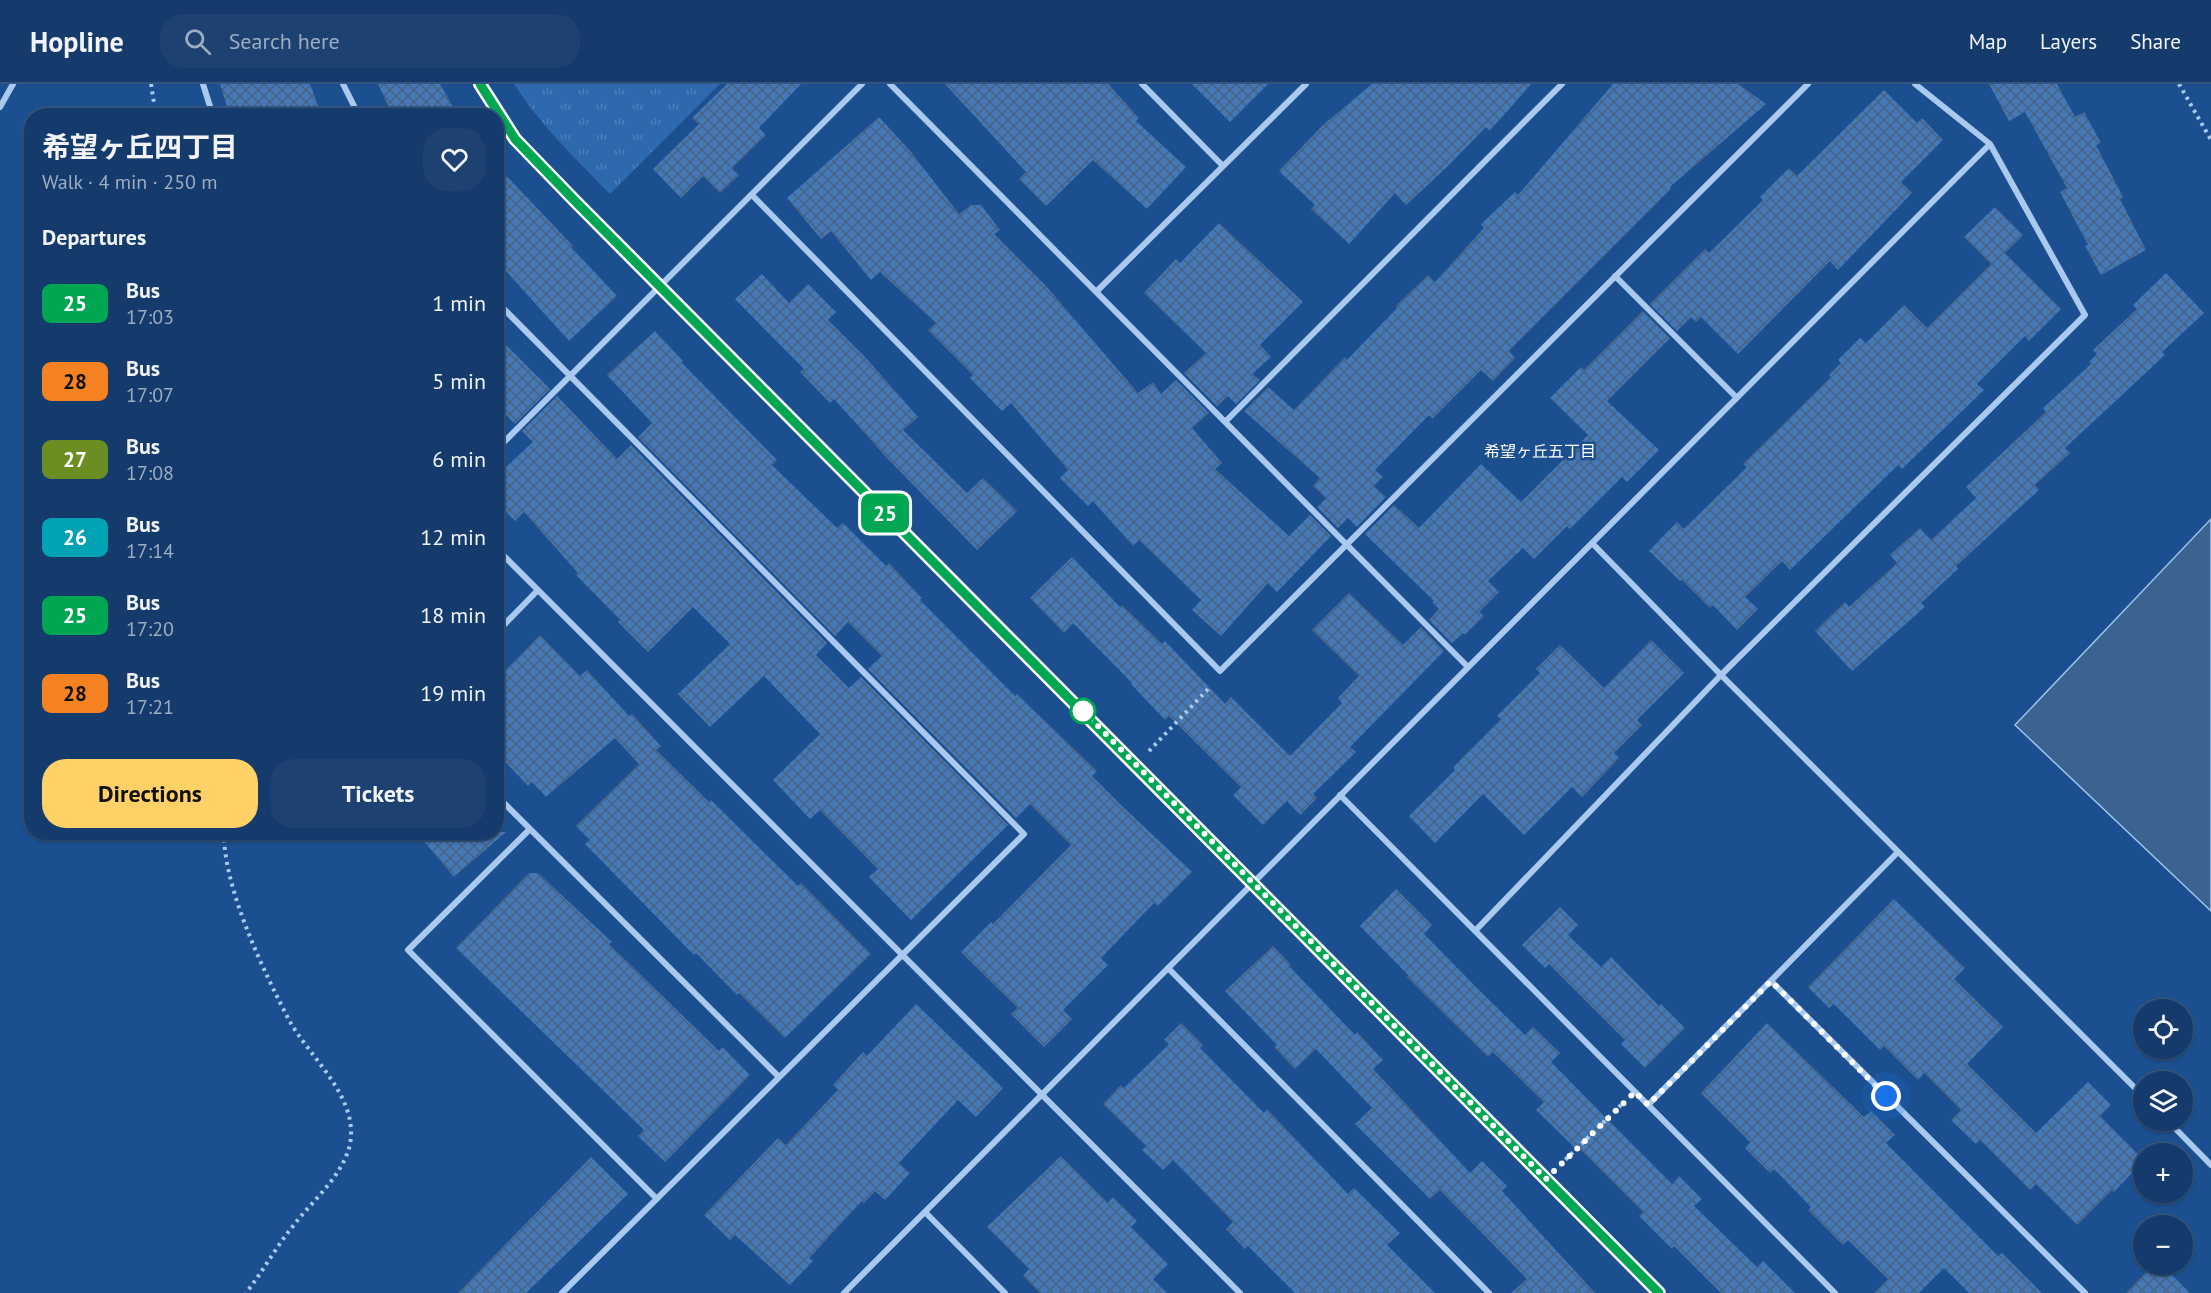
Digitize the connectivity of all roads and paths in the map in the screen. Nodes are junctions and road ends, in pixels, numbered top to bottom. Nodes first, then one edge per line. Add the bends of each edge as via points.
1 (13, 84) edge
2 (151, 84) edge
3 (203, 84) edge
4 (343, 84) edge
5 (480, 84) edge
6 (862, 84) edge
7 (890, 84) edge
8 (1142, 84) edge
9 (1306, 84) edge
10 (1562, 84) edge
11 (1808, 84) edge
12 (1915, 84) edge
13 (2180, 84) edge
14 (0, 106) edge
15 (155, 108) edge
16 (210, 108) edge
17 (355, 108) edge
18 (495, 108) edge
19 (504, 122) edge
20 (2211, 140) edge
21 (1990, 144) junction
22 (1224, 165) junction
23 (752, 195) junction
24 (1615, 276) junction
25 (660, 286) junction
26 (1096, 292) junction
27 (504, 309) edge
28 (570, 376) junction
29 (1737, 398) junction
30 (1225, 422) junction
31 (504, 442) edge
32 (1592, 543) junction
33 (1346, 544) junction
34 (504, 556) edge
35 (538, 590) junction
36 (504, 625) edge
37 (1468, 668) junction
38 (1220, 671) junction
39 (1721, 675) junction
40 (1136, 765) junction
41 (1340, 795) junction
42 (504, 803) edge
43 (530, 829) junction
44 (224, 840) edge
45 (1898, 852) junction
46 (1252, 884) junction
47 (1475, 931) junction
48 (902, 955) junction
49 (1168, 968) junction
50 (1771, 981) junction
51 (779, 1077) junction
52 (2133, 1086) edge
53 (1635, 1092) junction
54 (1042, 1095) junction
55 (1648, 1105) junction
56 (2178, 1131) edge
57 (2211, 1165) edge
58 (1546, 1179) junction
59 (657, 1199) junction
60 (925, 1212) junction
61 (246, 1293) edge
62 (562, 1293) edge
63 (844, 1293) edge
64 (1005, 1293) edge
65 (1240, 1293) edge
66 (1489, 1293) edge
67 (1659, 1293) edge
68 (1835, 1293) edge
69 (2085, 1293) edge

1 - 14 street
2 - 15 path
3 - 16 street
4 - 17 street
5 - 18 street
6 - 23 street
7 - 26 street
8 - 22 street
9 - 22 street
10 - 30 street
11 - 24 street
12 - 21 street
13 - 20 path
19 - 25 street via 515,139
21 - 29 street
21 - 39 street via 2085,315
22 - 26 street
23 - 25 street
23 - 38 street
24 - 29 street
24 - 33 street
25 - 28 street
25 - 40 street
26 - 30 street
27 - 28 street
28 - 31 street
28 - 48 street via 1024,834
29 - 32 street
30 - 33 street
32 - 37 street
32 - 39 street
33 - 37 street
33 - 38 street
34 - 35 street
35 - 36 street
35 - 48 street
37 - 41 street
38 - 40 path via 1213,684
39 - 45 street
39 - 47 street
40 - 46 street
41 - 46 street
41 - 47 street
42 - 43 street
43 - 51 street
43 - 59 street via 408,950
44 - 61 path via 234,894 255,947 290,1022 341,1097 351,1124 350,1145 338,1172 291,1227
45 - 50 street
45 - 52 street
46 - 49 street
46 - 58 street
47 - 53 street
48 - 51 street
48 - 54 street
49 - 54 street
49 - 66 street
50 - 55 street
50 - 69 street
51 - 59 street
53 - 55 street
53 - 58 path
54 - 60 street
54 - 65 street
55 - 68 street
56 - 57 street
58 - 67 street
59 - 62 street
60 - 63 street
60 - 64 street

